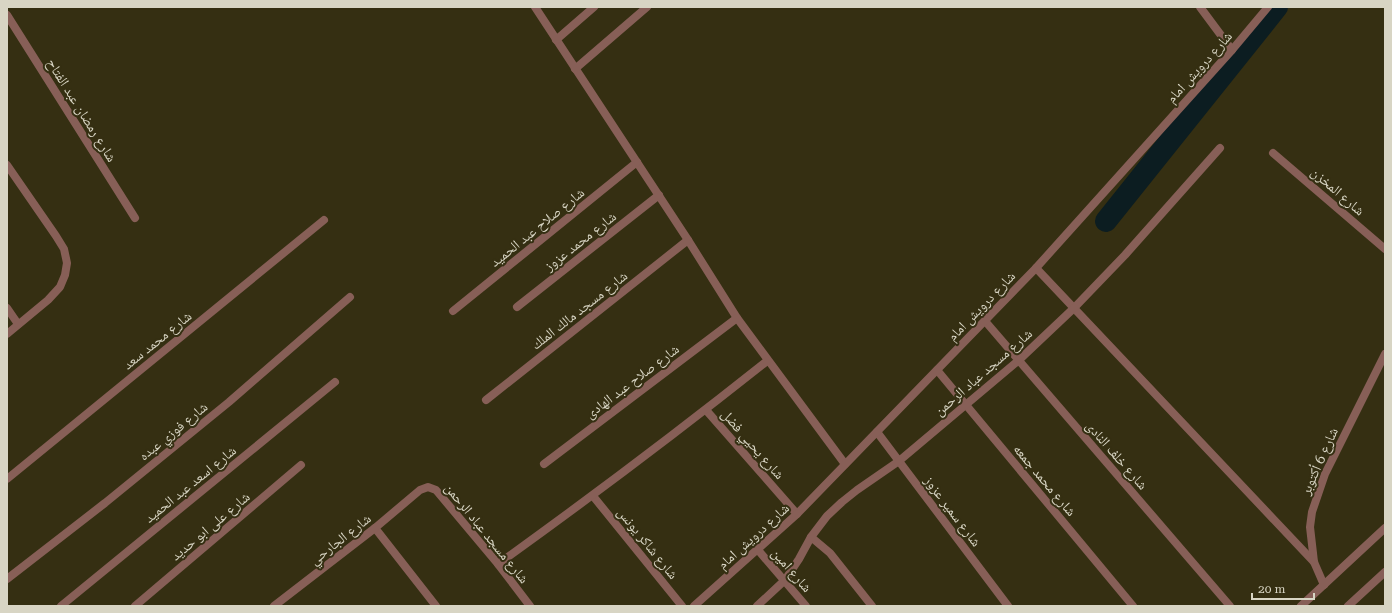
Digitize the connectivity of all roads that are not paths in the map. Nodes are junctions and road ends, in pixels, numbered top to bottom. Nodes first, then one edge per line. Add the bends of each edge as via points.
1 (535, 7) edge
2 (594, 7) edge
3 (647, 7) edge
4 (1200, 7) edge
5 (1268, 7) edge
6 (7, 15) edge
7 (556, 40) junction
8 (1232, 50) junction
9 (575, 69) junction
10 (1220, 148) dead end
11 (1273, 153) dead end
12 (637, 162) junction
13 (7, 165) edge
14 (659, 195) junction
15 (135, 218) dead end
16 (324, 220) dead end
17 (688, 240) junction
18 (1385, 249) edge
19 (1036, 268) junction
20 (350, 297) dead end
21 (7, 308) edge
22 (517, 308) dead end
23 (1074, 308) junction
24 (453, 311) dead end
25 (737, 318) junction
26 (985, 321) junction
27 (18, 324) junction
28 (7, 334) edge
29 (1385, 354) edge
30 (1019, 360) junction
31 (768, 361) junction
32 (937, 370) junction
33 (335, 382) dead end
34 (486, 400) dead end
35 (966, 404) junction
36 (706, 410) junction
37 (877, 432) junction
38 (899, 461) junction
39 (301, 464) dead end
40 (544, 464) dead end
41 (846, 464) junction
42 (7, 479) edge
43 (420, 490) joint
44 (593, 496) junction
45 (797, 514) junction
46 (375, 528) junction
47 (1385, 528) edge
48 (811, 537) junction
49 (758, 550) junction
50 (1314, 562) junction
51 (498, 564) junction
52 (1385, 572) edge
53 (7, 579) edge
54 (785, 580) junction
55 (1324, 585) junction
56 (61, 606) edge
57 (135, 606) edge
58 (274, 606) edge
59 (436, 606) edge
60 (530, 606) edge
61 (682, 606) edge
62 (696, 606) edge
63 (758, 606) edge
64 (806, 606) edge
65 (872, 606) edge
66 (1008, 606) edge
67 (1133, 606) edge
68 (1230, 606) edge
69 (1300, 606) edge
70 (1348, 606) edge

1 - 7 street
2 - 7 street
3 - 9 street
4 - 8 street
5 - 8 street, شارع درويش امام
6 - 15 street, شارع رمضان عبد الفتاح
7 - 9 street
8 - 19 street, شارع درويش امام
9 - 12 street
10 - 23 street, شارع مسجد عباد الرحمن
11 - 18 street, شارع المخزن
12 - 14 street
12 - 24 street, شارع صلاح عبد الحميد
13 - 27 street via 64,249 67,263 60,287
14 - 17 street
14 - 22 street, شارع محمد عزوز
16 - 42 street, شارع محمد سعد
17 - 25 street
17 - 34 street, شارع مسجد مالك الملك
19 - 23 street
19 - 26 street, شارع درويش امام
20 - 53 street, شارع فوزي عبده via 217,412 106,503
21 - 27 street
23 - 30 street, شارع مسجد عباد الرحمن
23 - 50 street
25 - 31 street
25 - 40 street, شارع صلاح عبد الهادى
26 - 30 street, شارع خلف النادى
26 - 32 street, شارع درويش امام
27 - 28 street
29 - 50 street, شارع 6 أكتوبر via 1325,474 1317,496 1310,527
30 - 35 street, شارع مسجد عباد الرحمن
30 - 68 street, شارع خلف النادى
31 - 36 street
31 - 41 street
32 - 35 street, شارع محمد جمعه
32 - 37 street, شارع درويش امام
33 - 56 street, شارع اسعد عبد الحميد
35 - 38 street, شارع مسجد عباد الرحمن
35 - 67 street, شارع محمد جمعه
36 - 44 street
36 - 45 street, شارع يحيي فضل
37 - 38 street, شارع سمير عزوز
37 - 41 street, شارع درويش امام
38 - 48 street, شارع مسجد عباد الرحمن via 842,502
38 - 66 street, شارع سمير عزوز
39 - 57 street, شارع على ابو حديد
41 - 45 street, شارع درويش امام
43 - 46 street, شارع الجارحي
43 - 51 street, شارع مسجد عباد الرحمن via 428,487 436,490
44 - 51 street
44 - 61 street, شارع شاكر يونس
45 - 49 street, شارع درويش امام
46 - 58 street, شارع الجارحي
46 - 59 street
47 - 55 street
48 - 54 street, شارع مسجد عباد الرحمن
48 - 65 street via 830,552
49 - 54 street, شارع امين
49 - 62 street, شارع درويش امام
50 - 55 street, شارع 6 أكتوبر
51 - 60 street, شارع مسجد عباد الرحمن
52 - 70 street
54 - 63 street, شارع مسجد عباد الرحمن
54 - 64 street, شارع امين
55 - 69 street

